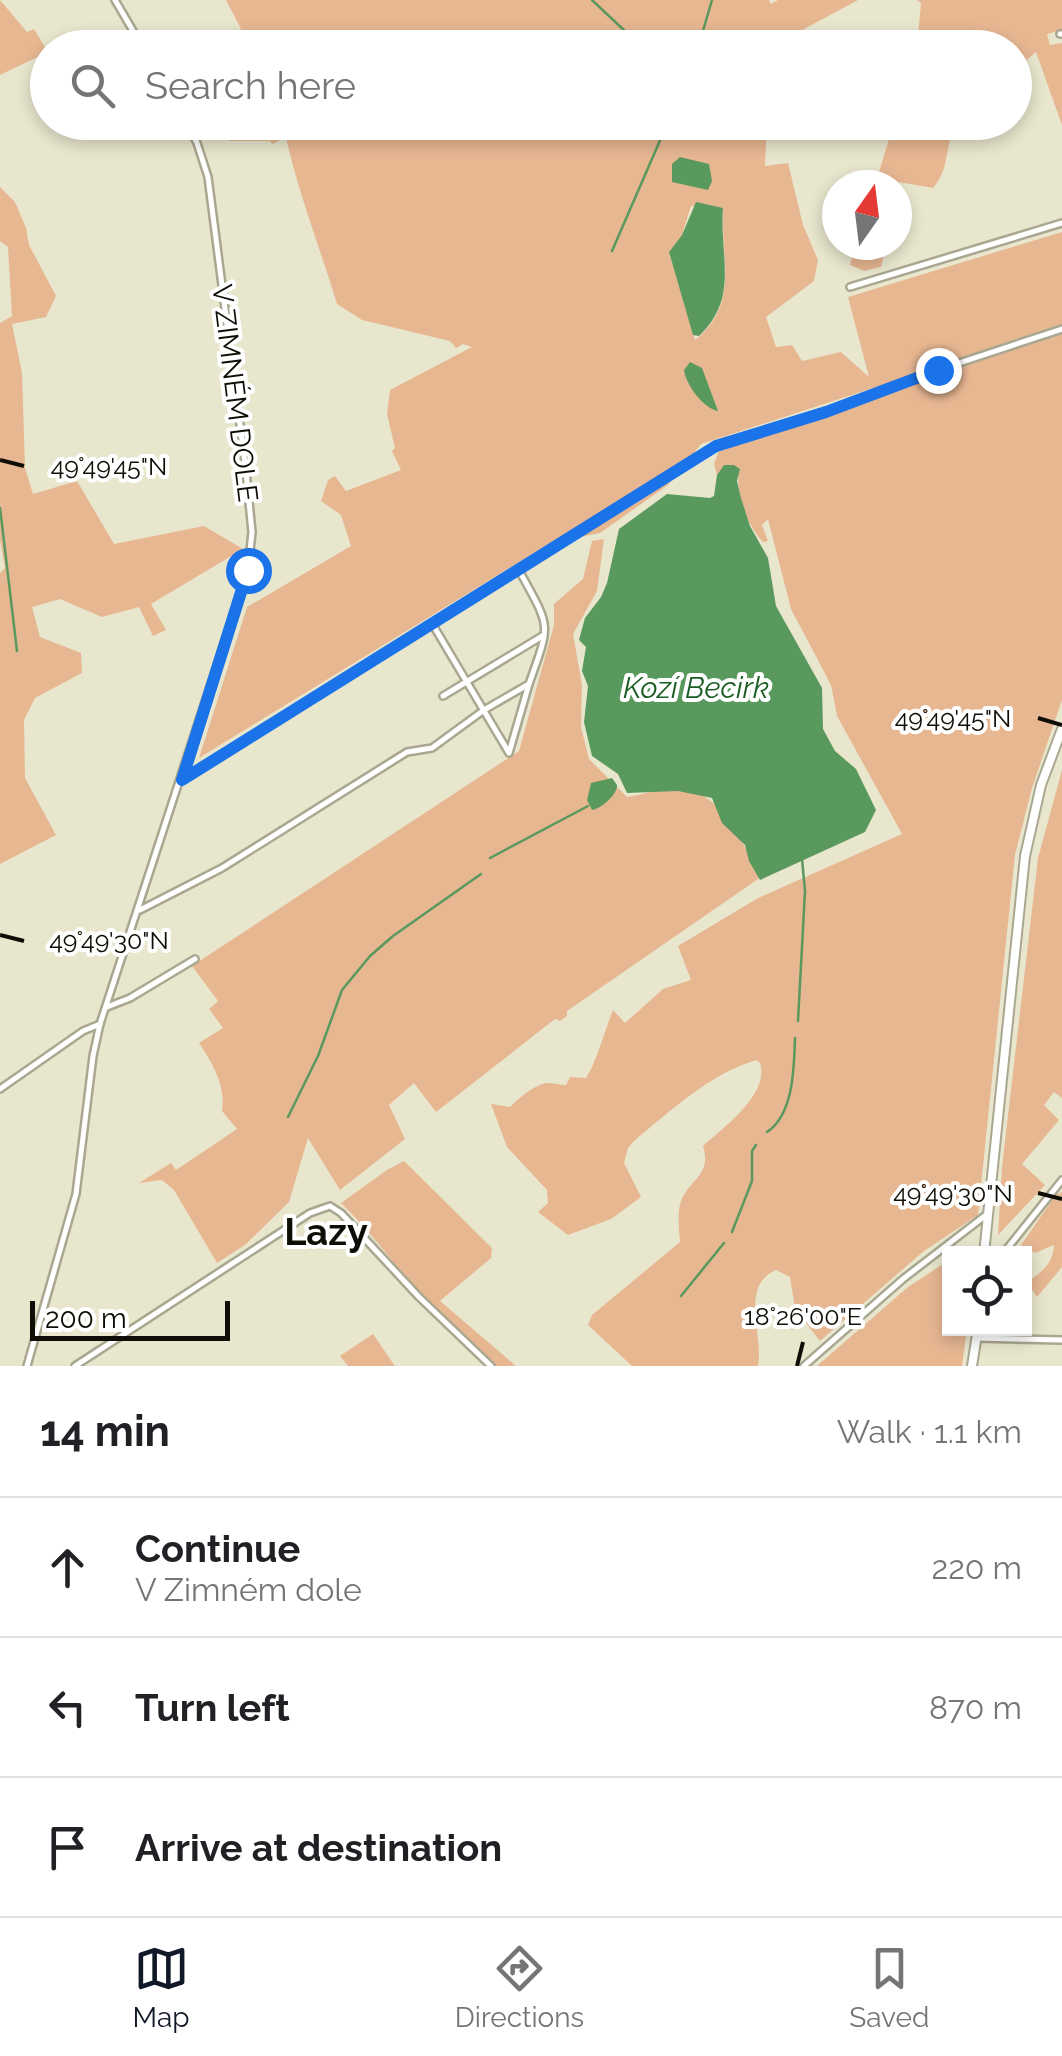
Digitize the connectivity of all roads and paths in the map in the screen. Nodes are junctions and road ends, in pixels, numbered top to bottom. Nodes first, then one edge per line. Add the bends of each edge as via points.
1 (115, 0) edge
2 (132, 30) edge
3 (195, 140) edge
4 (1062, 223) edge
5 (850, 287) dead end
6 (1062, 330) edge
7 (520, 571) junction
8 (432, 624) junction
9 (547, 633) junction
10 (467, 682) junction
11 (529, 684) junction
12 (443, 696) dead end
13 (484, 710) junction
14 (1062, 729) edge
15 (182, 780) junction
16 (137, 912) junction
17 (195, 959) dead end
18 (107, 1007) junction
19 (100, 1024) junction
20 (0, 1090) edge
21 (1062, 1180) edge
22 (988, 1214) junction
23 (985, 1246) edge
24 (1009, 1246) edge
25 (977, 1336) edge
26 (1013, 1336) edge
27 (1062, 1340) edge
28 (27, 1366) edge
29 (75, 1366) edge
30 (491, 1366) edge
31 (804, 1366) edge
32 (972, 1366) edge

1 - 2 street
3 - 15 street, V ZIMNÉM DOLE via 208,178 252,532 248,570
4 - 5 street
6 - 7 street via 716,446
7 - 8 street
7 - 9 street
8 - 10 street
8 - 15 street
9 - 10 street
9 - 11 street
10 - 12 street
10 - 13 street
11 - 13 street
11 - 13 street via 509,753
13 - 16 street via 432,748 407,752 222,868
14 - 22 street via 1040,786 1025,856
15 - 16 street, V ZIMNÉM DOLE
16 - 18 street, V ZIMNÉM DOLE
17 - 18 street
18 - 19 street, V ZIMNÉM DOLE
19 - 20 street
19 - 28 street, V ZIMNÉM DOLE via 76,1194
21 - 24 street
22 - 23 street
22 - 31 street
25 - 32 street
26 - 27 street
29 - 30 street via 330,1206

